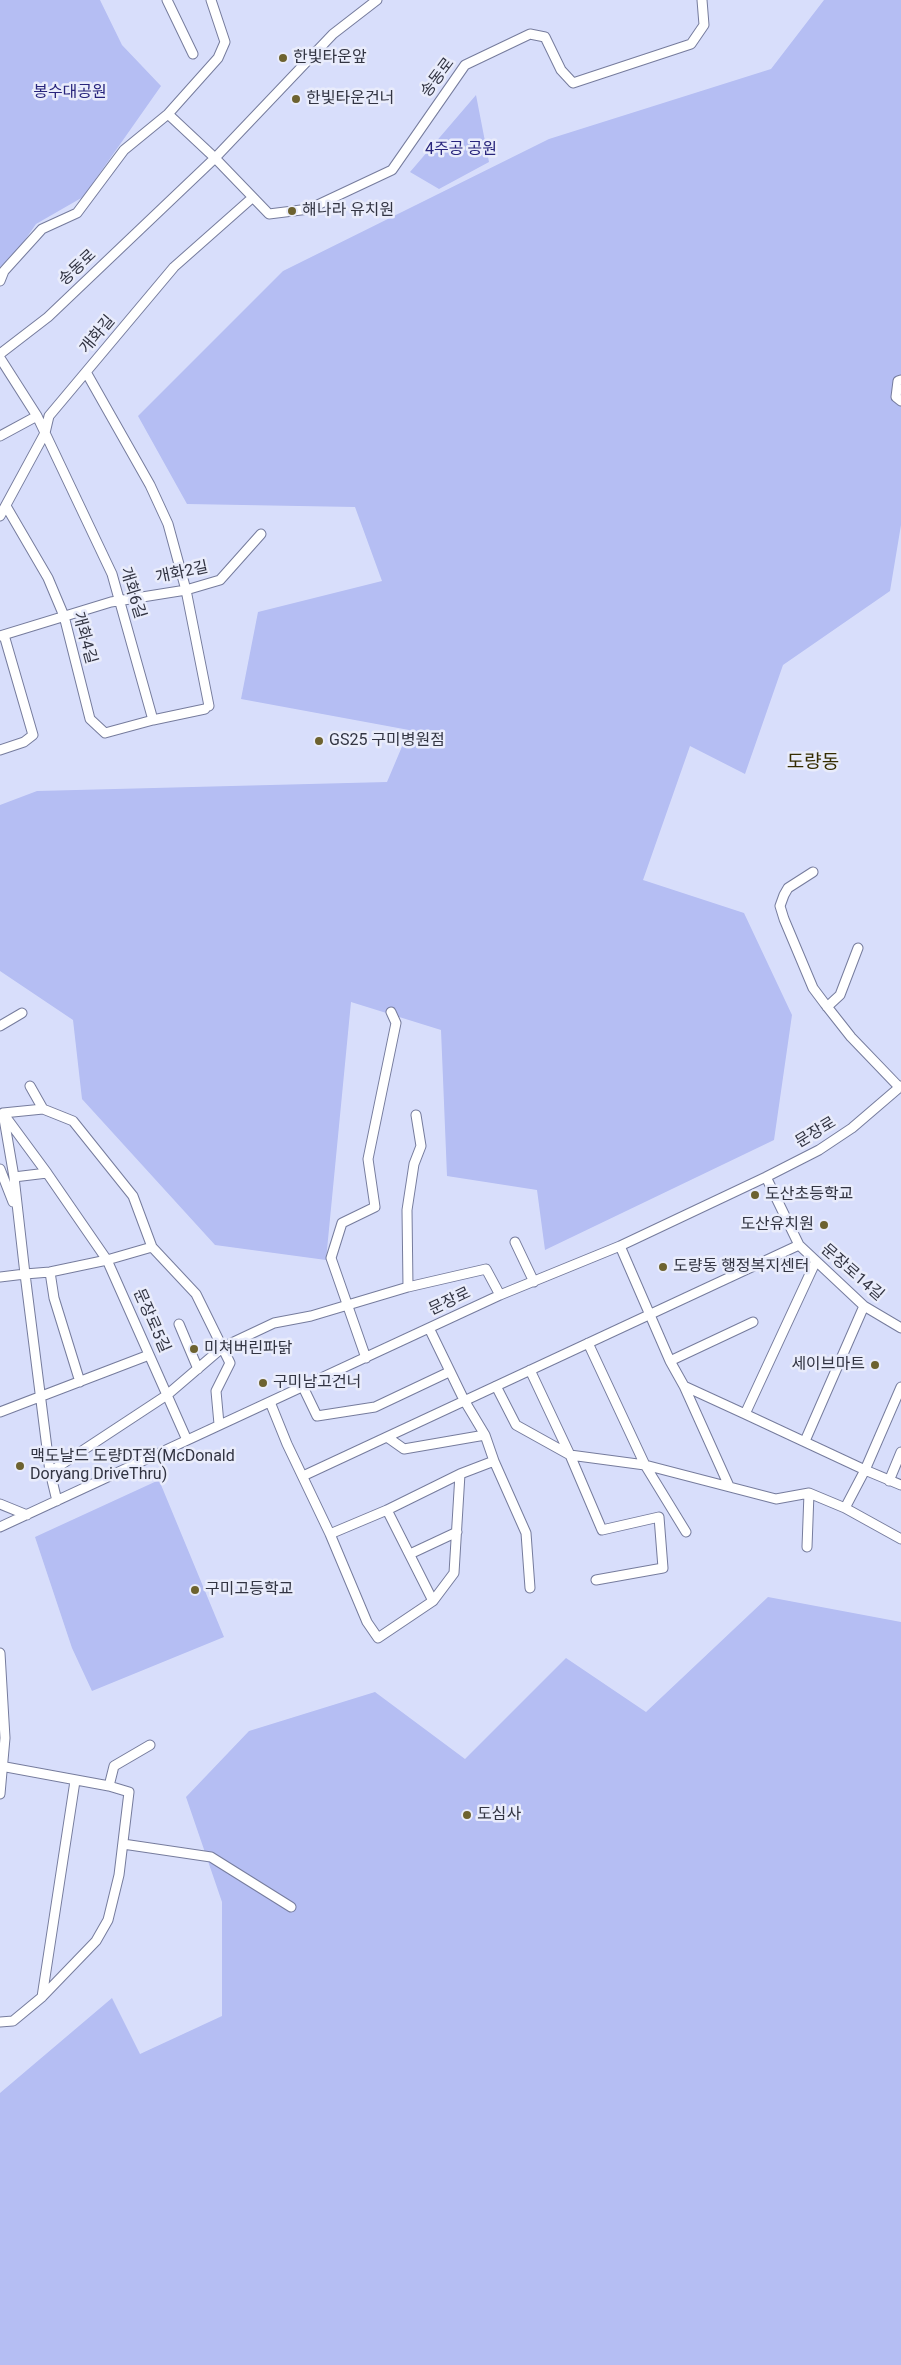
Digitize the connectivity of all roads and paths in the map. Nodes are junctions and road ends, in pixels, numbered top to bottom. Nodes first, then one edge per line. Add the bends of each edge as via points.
1 (167, 0) edge
2 (211, 0) edge
3 (377, 0) edge
4 (702, 0) edge
5 (193, 54) dead end
6 (168, 114) junction
7 (215, 158) junction
8 (252, 198) junction
9 (0, 281) edge
10 (0, 354) edge
11 (0, 358) edge
12 (86, 372) junction
13 (901, 380) edge
14 (901, 401) edge
15 (37, 416) junction
16 (45, 433) junction
17 (0, 436) edge
18 (6, 506) junction
19 (0, 516) edge
20 (261, 534) dead end
21 (186, 590) junction
22 (120, 600) junction
23 (64, 616) junction
24 (2, 636) edge
25 (153, 720) junction
26 (0, 750) edge
27 (813, 872) dead end
28 (858, 948) dead end
29 (827, 1008) junction
30 (391, 1012) dead end
31 (22, 1013) dead end
32 (0, 1026) edge
33 (30, 1086) dead end
34 (900, 1087) edge
35 (43, 1109) junction
36 (2, 1112) edge
37 (416, 1115) dead end
38 (0, 1169) edge
39 (47, 1173) junction
40 (14, 1177) junction
41 (766, 1177) junction
42 (16, 1209) junction
43 (515, 1242) dead end
44 (799, 1245) junction
45 (152, 1246) junction
46 (620, 1246) junction
47 (107, 1260) junction
48 (815, 1263) junction
49 (50, 1272) junction
50 (25, 1274) junction
51 (0, 1278) edge
52 (534, 1282) junction
53 (408, 1287) junction
54 (500, 1295) junction
55 (347, 1306) junction
56 (864, 1306) junction
57 (651, 1314) junction
58 (753, 1322) dead end
59 (179, 1324) dead end
60 (429, 1328) junction
61 (901, 1328) edge
62 (588, 1343) junction
63 (223, 1347) junction
64 (149, 1355) junction
65 (366, 1358) junction
66 (670, 1361) junction
67 (198, 1369) junction
68 (530, 1370) junction
69 (449, 1372) junction
70 (80, 1382) junction
71 (496, 1386) junction
72 (684, 1386) junction
73 (303, 1387) junction
74 (901, 1387) edge
75 (167, 1395) junction
76 (40, 1398) junction
77 (464, 1400) junction
78 (270, 1402) junction
79 (0, 1412) edge
80 (745, 1414) junction
81 (219, 1424) junction
82 (485, 1435) junction
83 (387, 1437) junction
84 (187, 1440) junction
85 (804, 1441) junction
86 (901, 1452) edge
87 (570, 1456) junction
88 (494, 1461) junction
89 (645, 1465) junction
90 (865, 1470) junction
91 (50, 1472) junction
92 (460, 1474) junction
93 (303, 1476) junction
94 (889, 1480) junction
95 (901, 1485) edge
96 (729, 1486) junction
97 (809, 1493) junction
98 (57, 1501) junction
99 (0, 1504) edge
100 (845, 1508) junction
101 (387, 1510) junction
102 (27, 1515) junction
103 (674, 1515) junction
104 (659, 1517) junction
105 (0, 1527) edge
106 (457, 1532) junction
107 (686, 1532) dead end
108 (330, 1534) junction
109 (901, 1539) edge
110 (807, 1547) dead end
111 (410, 1554) junction
112 (596, 1580) dead end
113 (530, 1588) dead end
114 (433, 1601) junction
115 (0, 1653) edge
116 (150, 1746) dead end
117 (2, 1766) edge
118 (75, 1781) junction
119 (109, 1786) junction
120 (0, 1794) edge
121 (123, 1844) junction
122 (291, 1907) dead end
123 (42, 1997) junction
124 (0, 2022) edge

1 - 5 street
2 - 6 street via 225,42 218,58
3 - 7 street, 송동로 via 316,50
4 - 8 street, 송동로 via 704,25 691,44 573,83 561,70 545,37 530,34 465,65 392,170 309,209 269,214
6 - 7 street, 송동로
6 - 9 street via 124,150 77,213 42,229 4,271
7 - 8 street, 송동로
7 - 10 street, 송동로 via 48,317
8 - 12 street, 개화길 via 174,267
11 - 15 street
12 - 16 street, 개화길 via 50,416
12 - 21 street via 150,485 168,524
13 - 14 street via 898,381 896,397
15 - 16 street
15 - 17 street
16 - 18 street, 개화길
16 - 22 street, 개화6길 via 112,574
18 - 19 street, 개화길
18 - 23 street, 개화4길 via 48,578
20 - 21 street, 개화2길 via 220,580
21 - 22 street, 개화2길
21 - 25 street via 207,708
22 - 23 street, 개화2길
22 - 25 street, 개화6길
23 - 24 street, 개화2길
23 - 25 street, 개화4길 via 90,719 105,734
24 - 26 street, 개화2길 via 33,735 24,742
27 - 29 street via 788,888 780,906 813,988
28 - 29 street via 840,995
29 - 34 street
30 - 55 street via 396,1023 368,1159 375,1208 342,1223 331,1258
31 - 32 street
33 - 35 street
34 - 41 street, 문장로 via 852,1128
35 - 36 street
35 - 45 street via 73,1121 133,1196
36 - 39 street, 문장로5길
36 - 40 street
37 - 53 street via 421,1146 414,1164 407,1210
38 - 42 street
39 - 40 street
39 - 47 street, 문장로5길
40 - 42 street
41 - 44 street, 문장로14길
41 - 46 street, 문장로
42 - 50 street
43 - 52 street
44 - 48 street, 문장로14길
44 - 57 street
45 - 47 street
45 - 63 street via 196,1294
46 - 52 street, 문장로
46 - 57 street
47 - 49 street
47 - 64 street, 문장로5길
48 - 56 street, 문장로14길
48 - 80 street
49 - 50 street
49 - 70 street via 54,1298
50 - 51 street
50 - 76 street
52 - 54 street, 문장로
53 - 54 street via 486,1269
53 - 55 street
54 - 60 street, 문장로
55 - 63 street via 274,1323
55 - 65 street
56 - 61 street, 문장로14길
56 - 85 street
57 - 62 street
57 - 66 street
58 - 66 street
59 - 67 street
60 - 65 street, 문장로
60 - 69 street
62 - 68 street
62 - 89 street
63 - 67 street
63 - 81 street via 230,1363 216,1391
64 - 70 street
64 - 75 street, 문장로5길
65 - 73 street, 문장로
66 - 72 street
67 - 75 street
68 - 71 street
68 - 87 street
69 - 73 street via 375,1407 317,1416
69 - 77 street
70 - 76 street
71 - 77 street
71 - 87 street via 516,1424
72 - 80 street
72 - 96 street
73 - 78 street, 문장로
74 - 90 street
75 - 84 street, 문장로5길
75 - 91 street
76 - 79 street
76 - 91 street
77 - 82 street
77 - 83 street
78 - 81 street, 문장로
78 - 93 street
80 - 85 street
81 - 84 street, 문장로
82 - 83 street via 404,1449
82 - 88 street
83 - 93 street
84 - 98 street, 문장로
85 - 90 street
86 - 94 street
87 - 89 street
87 - 104 street via 602,1530
88 - 92 street
88 - 113 street via 526,1533
89 - 96 street
89 - 103 street
90 - 94 street
90 - 100 street
91 - 98 street
92 - 101 street
92 - 106 street
93 - 108 street
94 - 95 street
96 - 97 street via 776,1499
97 - 100 street
97 - 110 street
98 - 102 street, 문장로
99 - 102 street
100 - 109 street
101 - 108 street
101 - 111 street
102 - 105 street, 문장로
103 - 104 street
103 - 107 street
104 - 112 street via 663,1568
106 - 111 street
106 - 114 street via 454,1573
108 - 114 street via 367,1622 378,1638
111 - 114 street
115 - 117 street via 5,1738
116 - 119 street via 114,1766
117 - 118 street
117 - 120 street
118 - 119 street
118 - 123 street
119 - 121 street via 129,1792
121 - 122 street via 211,1857
121 - 123 street via 108,1920 96,1941
123 - 124 street via 13,2021

